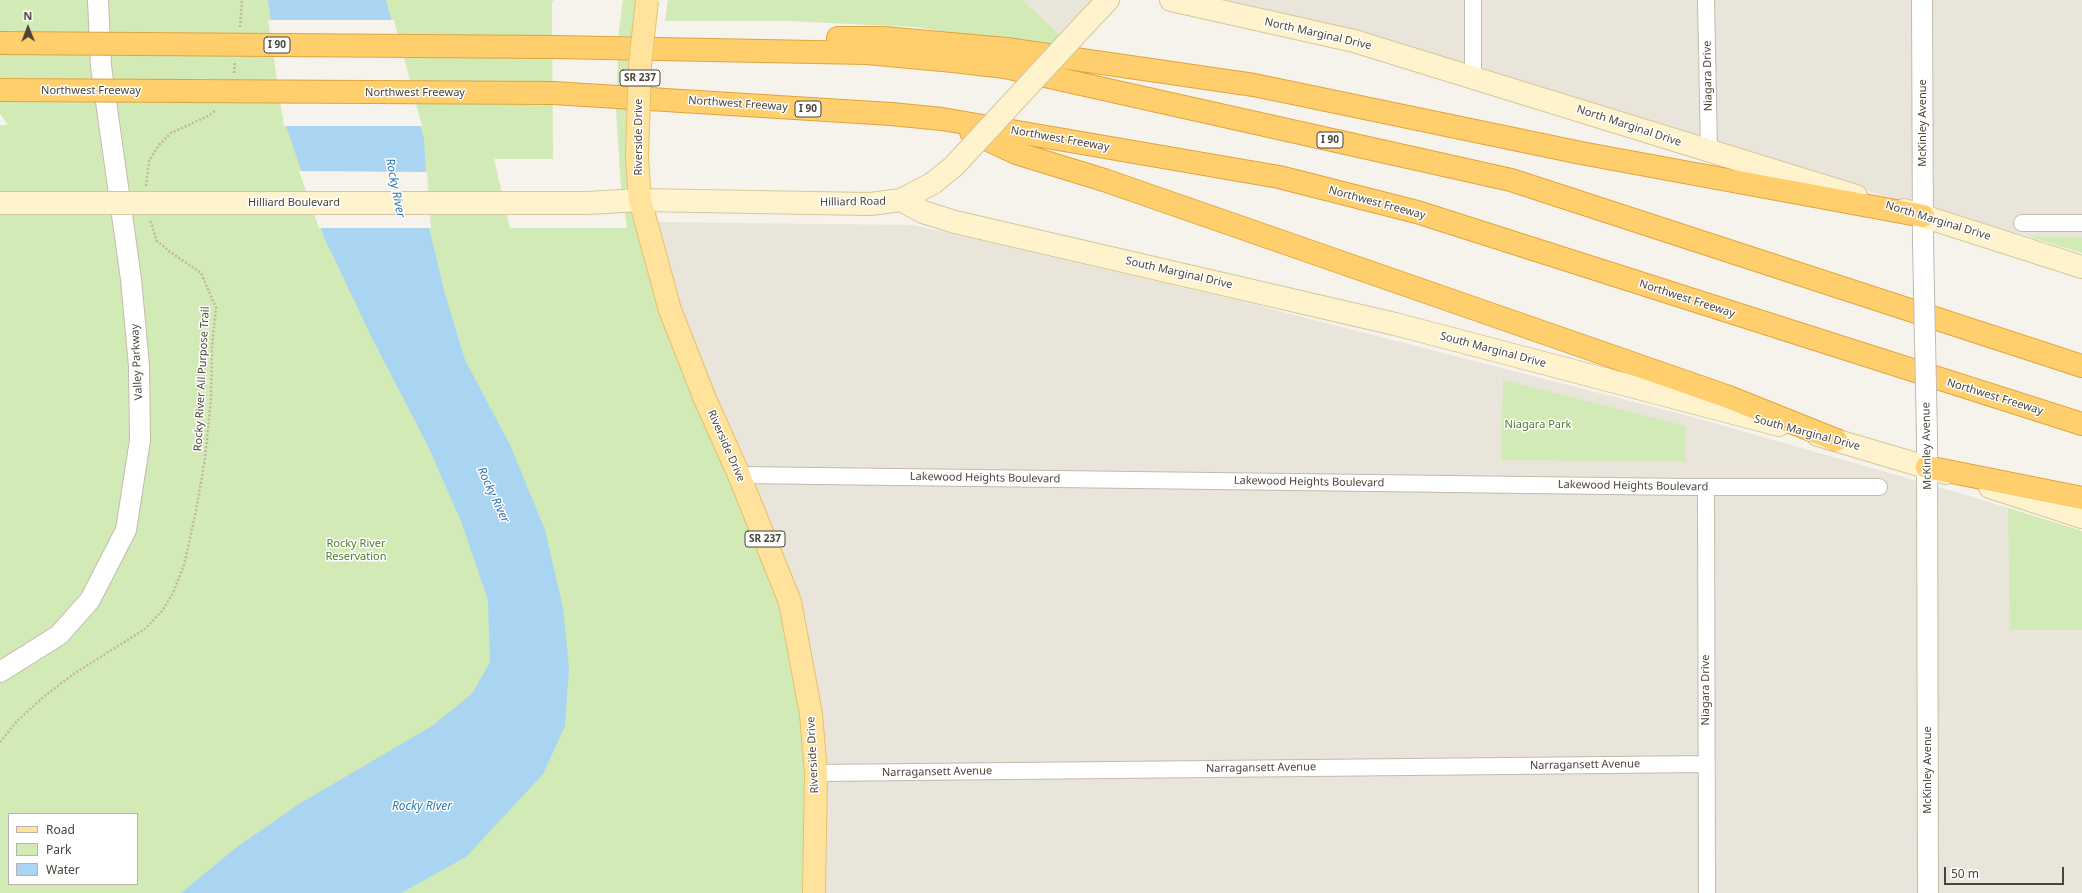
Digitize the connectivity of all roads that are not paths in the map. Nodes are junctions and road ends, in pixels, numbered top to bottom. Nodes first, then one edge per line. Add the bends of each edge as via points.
1 (98, 0) edge
2 (647, 0) edge
3 (1108, 0) edge
4 (1172, 0) edge
5 (1473, 0) edge
6 (1706, 0) edge
7 (1922, 0) edge
8 (0, 43) edge
9 (594, 48) junction
10 (1473, 76) junction
11 (0, 90) edge
12 (942, 119) junction
13 (1709, 151) junction
14 (640, 200) junction
15 (901, 200) junction
16 (0, 203) edge
17 (588, 203) joint
18 (1923, 216) junction
19 (2022, 223) dead end
20 (2082, 223) edge
21 (2082, 267) edge
22 (2082, 366) edge
23 (2082, 424) edge
24 (1836, 440) junction
25 (1927, 467) junction
26 (739, 475) junction
27 (1706, 487) junction
28 (1879, 487) dead end
29 (2082, 498) edge
30 (2082, 517) edge
31 (0, 672) edge
32 (1705, 764) junction
33 (816, 773) junction
34 (814, 893) edge
35 (1707, 893) edge
36 (1928, 893) edge

1 - 31 street, Valley Parkway via 102,66 131,279 139,366 140,440 126,530 90,600 59,635
2 - 14 main road, Riverside Drive / SR 237, bridge via 640,65 637,157
3 - 15 main road, Hilliard Road, bridge via 954,166 933,183
4 - 10 main road, North Marginal Drive via 1354,41
5 - 10 street
6 - 13 street, Niagara Drive
7 - 18 street, McKinley Avenue
8 - 9 highway, I 90, bridge
9 - 18 highway via 771,38 884,38 1006,49 1254,85 1581,153
9 - 22 highway, I 90 via 867,53 1004,67 1511,180
10 - 13 main road, North Marginal Drive
11 - 12 highway, Northwest Freeway / I 90, bridge via 553,93
12 - 23 highway, Northwest Freeway / I 90 via 1279,177 1417,212
12 - 24 highway via 1016,153 1104,180 1711,391
13 - 18 main road, North Marginal Drive
14 - 15 main road, Hilliard Road via 870,204
14 - 17 main road, Hilliard Road
14 - 26 main road, Riverside Drive / SR 237 via 670,310 705,399
15 - 24 main road, South Marginal Drive via 923,212 956,222 1395,324
16 - 17 main road, Hilliard Boulevard, bridge
18 - 21 main road, North Marginal Drive
18 - 25 street, McKinley Avenue, bridge
19 - 20 street
24 - 25 main road, South Marginal Drive
25 - 29 highway
25 - 30 main road, South Marginal Drive
25 - 36 street, McKinley Avenue
26 - 27 street, Lakewood Heights Boulevard
26 - 33 main road, Riverside Drive / SR 237 via 790,602 811,714
27 - 28 street, Lakewood Heights Boulevard
27 - 32 street, Niagara Drive
32 - 33 street, Narragansett Avenue
32 - 35 street, Niagara Drive
33 - 34 main road, Riverside Drive / SR 237

